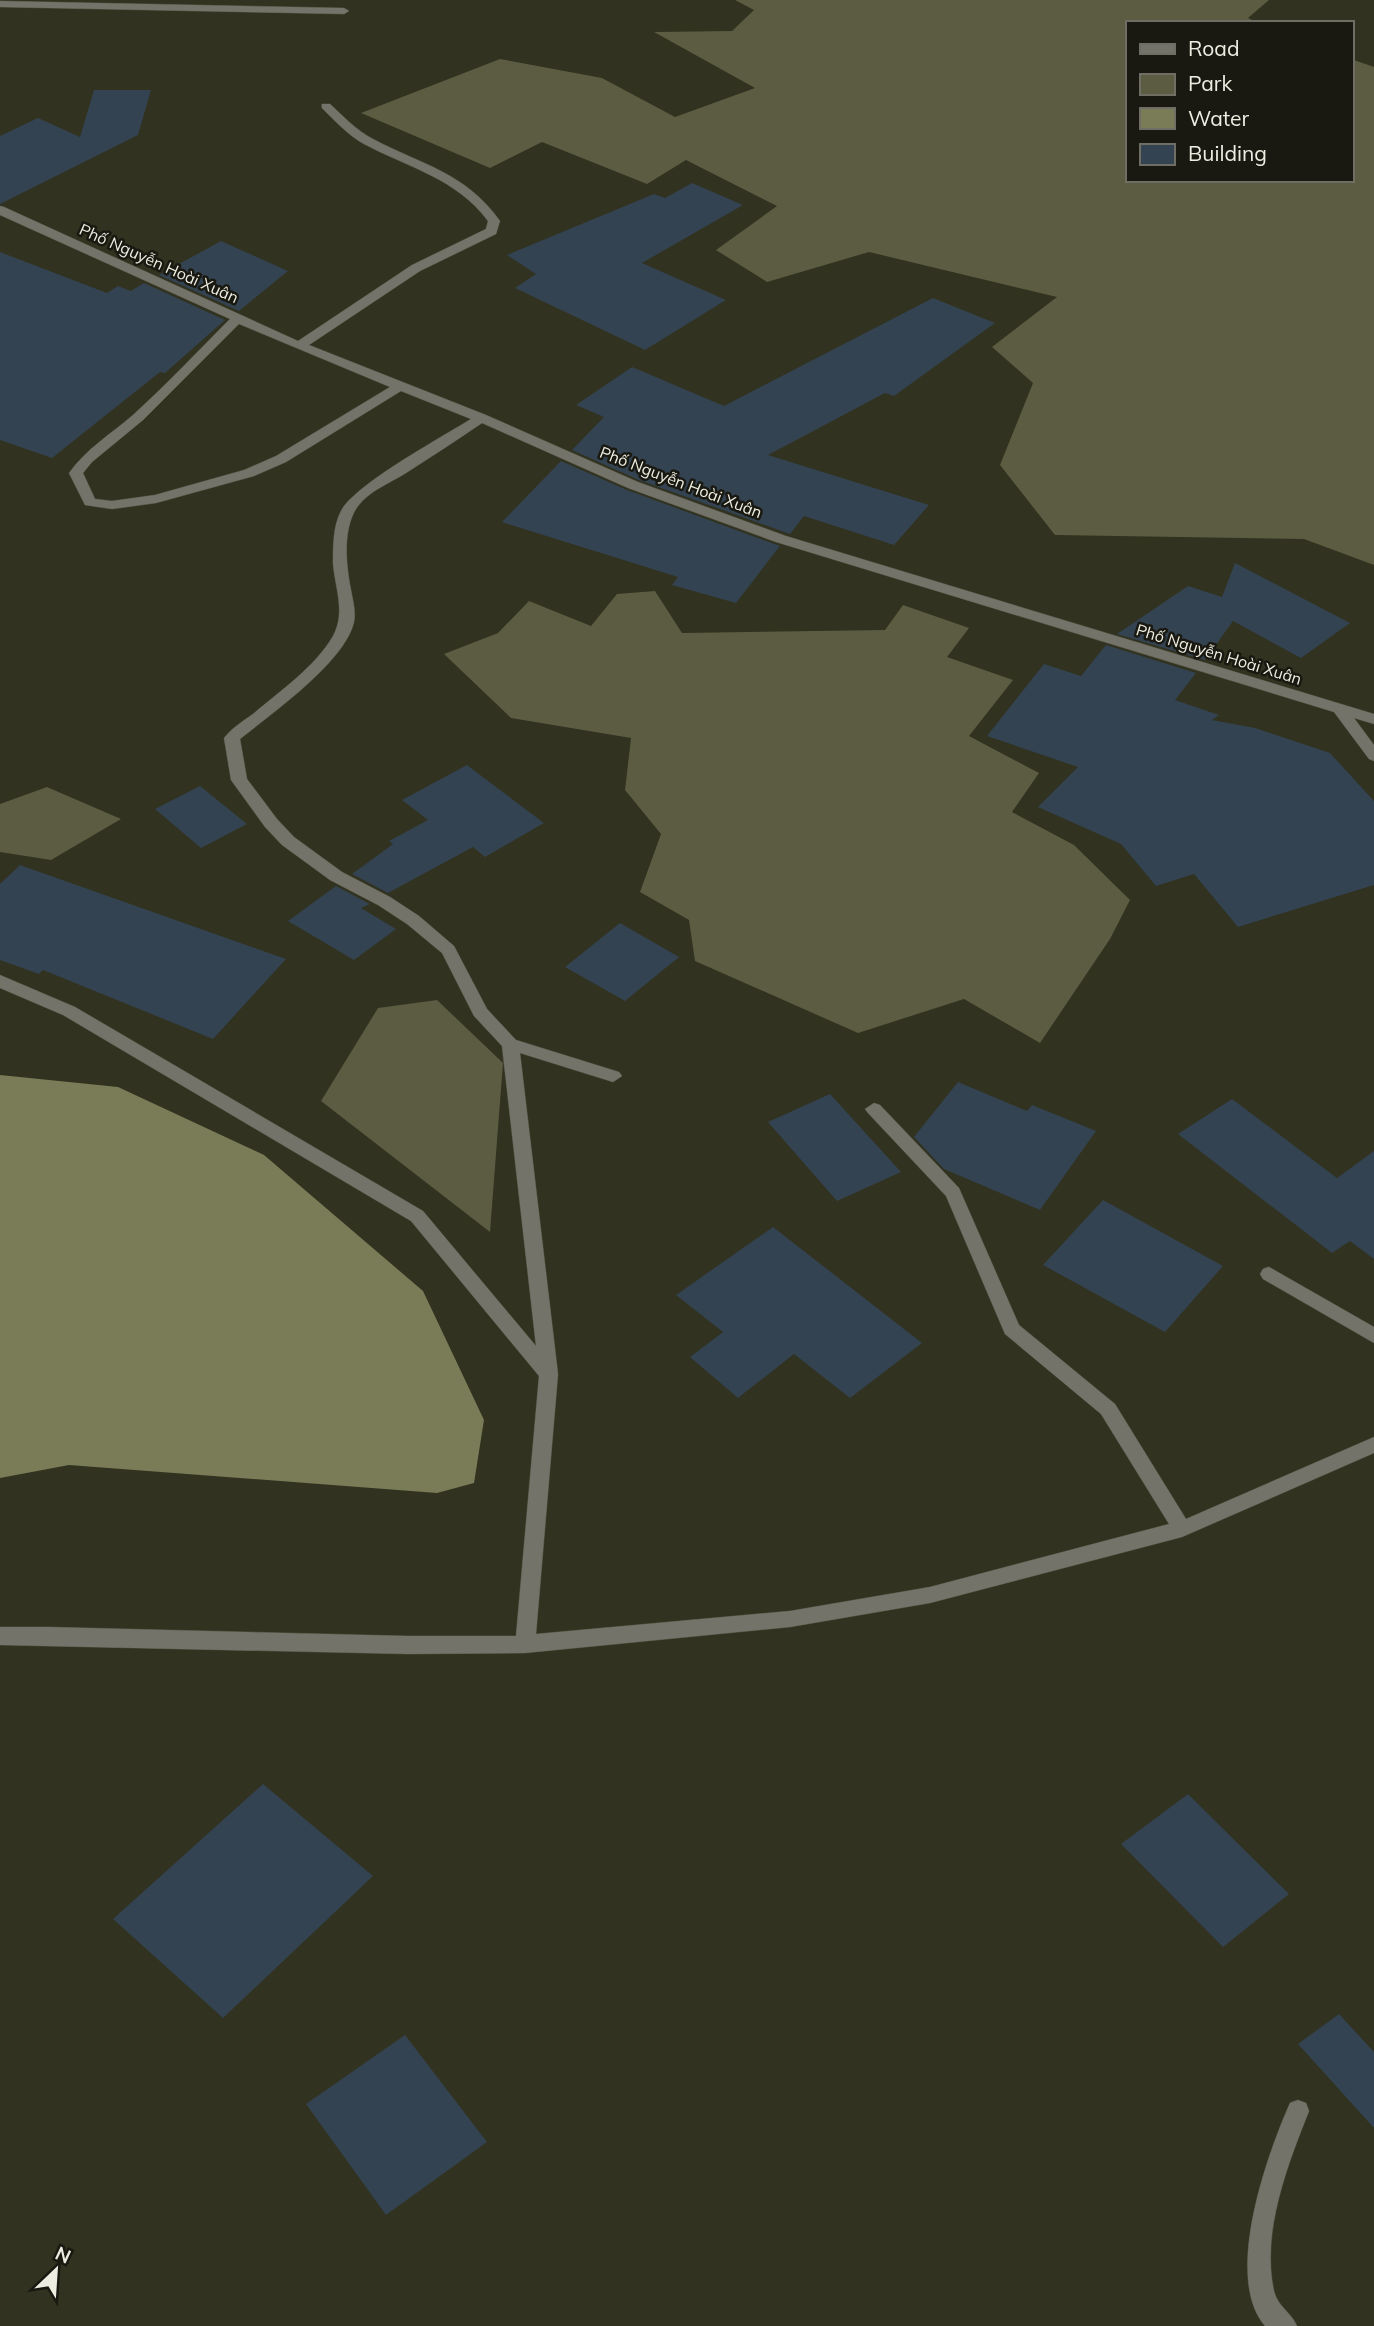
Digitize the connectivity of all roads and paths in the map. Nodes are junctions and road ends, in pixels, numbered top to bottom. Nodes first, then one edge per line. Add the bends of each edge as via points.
1 (0, 4) edge
2 (344, 11) dead end
3 (326, 106) dead end
4 (0, 210) edge
5 (239, 318) junction
6 (299, 346) junction
7 (400, 386) junction
8 (481, 418) junction
9 (1340, 709) junction
10 (1374, 719) edge
11 (1374, 756) edge
12 (0, 981) edge
13 (510, 1044) junction
14 (613, 1076) dead end
15 (874, 1109) dead end
16 (1269, 1274) dead end
17 (1374, 1336) edge
18 (549, 1374) junction
19 (1374, 1445) edge
20 (1182, 1529) junction
21 (0, 1636) edge
22 (526, 1644) junction
23 (1298, 2110) dead end
24 (1284, 2326) edge

1 - 2 street
3 - 6 street via 366,141 433,168 455,182 494,221 492,231 416,268
4 - 5 street, Phố Nguyễn Hoài Xuân
5 - 6 street, Phố Nguyễn Hoài Xuân
5 - 7 street via 138,417 87,459 76,473 90,502 111,505 156,499 249,474
6 - 7 street, Phố Nguyễn Hoài Xuân
7 - 8 street, Phố Nguyễn Hoài Xuân
8 - 9 street, Phố Nguyễn Hoài Xuân via 633,485 781,539
8 - 13 street via 352,505 341,549 343,587 349,603 345,626 316,666 232,738 239,780 288,841 335,876 403,914 448,950 480,1012
9 - 10 street, Phố Nguyễn Hoài Xuân
9 - 11 street
12 - 18 street via 69,1012 417,1216
13 - 14 street
13 - 18 street
15 - 20 street via 953,1194 1012,1329 1108,1409
16 - 17 street
18 - 22 street
19 - 20 street
20 - 22 street via 930,1595 790,1619
21 - 22 street
23 - 24 street via 1281,2151 1261,2237 1261,2286 1270,2314

